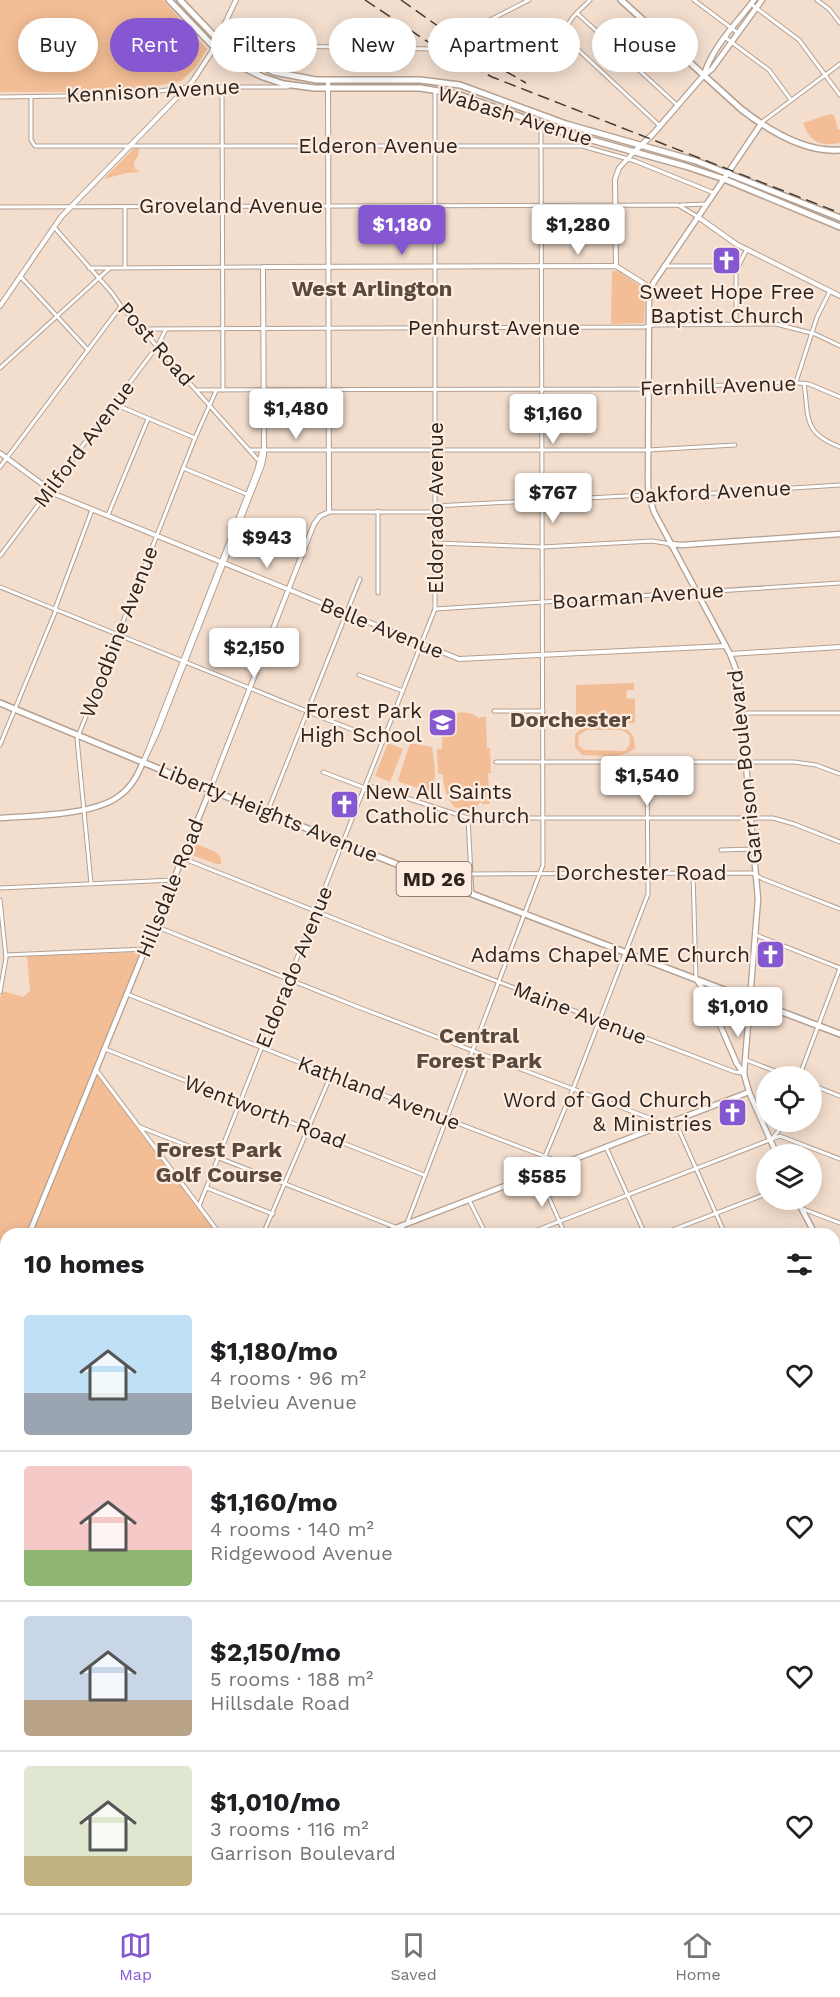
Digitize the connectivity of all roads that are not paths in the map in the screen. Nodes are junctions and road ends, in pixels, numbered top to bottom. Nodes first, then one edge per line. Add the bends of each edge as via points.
1 (169, 0) edge
2 (180, 0) edge
3 (236, 0) edge
4 (529, 0) edge
5 (590, 0) edge
6 (621, 0) edge
7 (694, 0) edge
8 (761, 0) edge
9 (817, 0) edge
10 (752, 2) edge
11 (756, 8) junction
12 (577, 14) junction
13 (227, 18) edge
14 (840, 23) edge
15 (732, 29) junction
16 (738, 33) junction
17 (211, 34) edge
18 (726, 38) junction
19 (731, 42) junction
20 (211, 45) edge
21 (260, 46) joint
22 (317, 47) edge
23 (211, 50) edge
24 (840, 64) edge
25 (253, 72) edge
26 (274, 72) edge
27 (704, 75) junction
28 (825, 75) junction
29 (328, 80) junction
30 (188, 87) junction
31 (222, 87) junction
32 (306, 87) junction
33 (328, 88) junction
34 (435, 89) junction
35 (840, 95) edge
36 (0, 97) edge
37 (32, 97) junction
38 (791, 100) junction
39 (678, 106) junction
40 (541, 115) junction
41 (761, 124) junction
42 (541, 125) junction
43 (660, 126) junction
44 (435, 145) junction
45 (641, 145) junction
46 (131, 146) junction
47 (222, 146) junction
48 (328, 146) junction
49 (542, 146) junction
50 (840, 150) edge
51 (634, 152) junction
52 (627, 159) junction
53 (728, 173) junction
54 (724, 179) junction
55 (714, 193) junction
56 (706, 204) junction
57 (678, 205) junction
58 (222, 206) junction
59 (328, 206) junction
60 (435, 206) junction
61 (542, 206) junction
62 (615, 206) junction
63 (0, 207) edge
64 (70, 207) junction
65 (125, 207) junction
66 (698, 217) junction
67 (840, 218) edge
68 (54, 227) junction
69 (840, 227) edge
70 (747, 249) junction
71 (616, 266) junction
72 (664, 266) junction
73 (738, 266) junction
74 (125, 267) junction
75 (263, 267) junction
76 (328, 267) junction
77 (435, 267) junction
78 (542, 267) junction
79 (89, 268) junction
80 (110, 268) junction
81 (222, 268) junction
82 (20, 276) junction
83 (98, 279) junction
84 (651, 288) junction
85 (830, 291) junction
86 (840, 296) edge
87 (0, 306) edge
88 (121, 306) junction
89 (57, 316) junction
90 (736, 324) junction
91 (649, 326) junction
92 (542, 327) junction
93 (222, 328) junction
94 (263, 328) junction
95 (328, 328) junction
96 (435, 328) junction
97 (143, 329) junction
98 (166, 329) junction
99 (811, 334) junction
100 (158, 345) junction
101 (840, 346) edge
102 (88, 350) junction
103 (0, 368) edge
104 (796, 382) junction
105 (804, 383) junction
106 (648, 388) junction
107 (435, 389) junction
108 (542, 389) junction
109 (197, 390) junction
110 (217, 390) junction
111 (223, 390) junction
112 (263, 390) junction
113 (328, 390) junction
114 (840, 398) edge
115 (209, 403) junction
116 (114, 404) junction
117 (148, 418) junction
118 (195, 438) junction
119 (735, 445) dead end
120 (840, 447) edge
121 (250, 450) junction
122 (263, 450) junction
123 (435, 450) junction
124 (542, 450) junction
125 (648, 450) junction
126 (329, 451) junction
127 (0, 453) edge
128 (7, 458) junction
129 (260, 459) junction
130 (0, 467) edge
131 (183, 468) junction
132 (840, 485) edge
133 (49, 490) junction
134 (249, 495) junction
135 (649, 496) junction
136 (543, 501) junction
137 (435, 506) junction
138 (92, 510) junction
139 (329, 512) junction
140 (378, 512) junction
141 (435, 512) junction
142 (108, 517) junction
143 (840, 534) edge
144 (156, 536) junction
145 (435, 543) junction
146 (670, 544) junction
147 (542, 547) junction
148 (0, 556) edge
149 (222, 563) junction
150 (360, 579) dead end
151 (840, 583) edge
152 (0, 587) edge
153 (288, 589) junction
154 (697, 592) junction
155 (378, 593) dead end
156 (542, 602) junction
157 (435, 609) junction
158 (56, 610) junction
159 (346, 613) junction
160 (117, 635) junction
161 (422, 644) junction
162 (726, 646) junction
163 (840, 646) edge
164 (730, 654) junction
165 (543, 655) junction
166 (183, 661) junction
167 (359, 675) dead end
168 (249, 688) junction
169 (403, 692) junction
170 (0, 703) edge
171 (15, 709) junction
172 (307, 711) junction
173 (494, 711) dead end
174 (543, 711) junction
175 (743, 713) junction
176 (840, 713) edge
177 (78, 735) junction
178 (383, 742) junction
179 (0, 745) edge
180 (143, 762) junction
181 (496, 762) dead end
182 (543, 762) junction
183 (647, 762) junction
184 (747, 762) junction
185 (322, 772) dead end
186 (840, 774) edge
187 (366, 786) junction
188 (210, 790) junction
189 (83, 810) junction
190 (267, 813) junction
191 (0, 818) edge
192 (468, 818) junction
193 (543, 818) junction
194 (648, 818) junction
195 (752, 818) junction
196 (840, 842) edge
197 (343, 843) junction
198 (754, 849) junction
199 (721, 850) dead end
200 (182, 858) junction
201 (693, 873) junction
202 (471, 874) junction
203 (540, 874) junction
204 (648, 874) junction
205 (756, 875) junction
206 (173, 880) junction
207 (90, 884) junction
208 (0, 888) edge
209 (472, 894) junction
210 (0, 900) edge
211 (840, 909) edge
212 (316, 911) junction
213 (525, 914) junction
214 (155, 926) junction
215 (756, 935) junction
216 (146, 949) junction
217 (625, 952) junction
218 (6, 955) junction
219 (840, 968) edge
220 (289, 979) junction
221 (696, 979) junction
222 (498, 982) junction
223 (0, 992) edge
224 (127, 994) junction
225 (751, 999) junction
226 (599, 1021) junction
227 (818, 1026) junction
228 (840, 1034) edge
229 (262, 1047) junction
230 (105, 1049) junction
231 (472, 1050) junction
232 (746, 1060) junction
233 (762, 1066) edge
234 (803, 1066) edge
235 (96, 1070) junction
236 (744, 1074) junction
237 (331, 1075) junction
238 (573, 1089) junction
239 (822, 1089) edge
240 (749, 1092) junction
241 (840, 1096) edge
242 (240, 1103) junction
243 (446, 1119) junction
244 (675, 1121) junction
245 (665, 1124) junction
246 (140, 1127) junction
247 (308, 1130) junction
248 (777, 1132) edge
249 (771, 1140) junction
250 (773, 1144) edge
251 (606, 1147) junction
252 (546, 1157) junction
253 (218, 1158) junction
254 (840, 1159) edge
255 (563, 1164) junction
256 (696, 1169) junction
257 (538, 1173) junction
258 (425, 1175) junction
259 (285, 1185) junction
260 (206, 1188) junction
261 (628, 1196) junction
262 (756, 1198) edge
263 (469, 1200) junction
264 (199, 1206) junction
265 (802, 1210) edge
266 (806, 1210) edge
267 (716, 1213) junction
268 (273, 1214) junction
269 (560, 1222) junction
270 (840, 1223) edge
271 (402, 1226) junction
272 (31, 1228) edge
273 (216, 1228) edge
274 (266, 1228) edge
275 (396, 1228) edge
276 (483, 1228) edge
277 (544, 1228) edge
278 (562, 1228) edge
279 (642, 1228) edge
280 (677, 1228) edge
281 (722, 1228) edge
282 (812, 1228) edge

1 - 20 main road, Wabash Avenue
2 - 17 main road, Wabash Avenue
3 - 13 street
4 - 22 street via 433,49
5 - 12 street
6 - 27 main road
7 - 15 street
8 - 11 main road
9 - 14 street
10 - 11 street
10 - 15 main road
11 - 16 main road
11 - 28 street via 799,40
12 - 39 street
12 - 43 street via 566,28 575,48
15 - 16 street
15 - 18 main road
16 - 19 main road
18 - 19 street
18 - 27 main road
19 - 27 main road
19 - 38 street via 769,70
21 - 21 street via 248,45 244,47 251,52
23 - 30 street
24 - 28 street
25 - 32 main road, Wabash Avenue
26 - 29 main road, Wabash Avenue
27 - 39 main road
27 - 41 main road
28 - 35 street
28 - 38 street
29 - 33 street
29 - 40 main road, Wabash Avenue via 449,83
30 - 31 street, Kennison Avenue
30 - 37 street, Kennison Avenue via 132,95
30 - 46 street
31 - 32 street, Kennison Avenue
31 - 47 street
32 - 33 main road, Wabash Avenue
33 - 34 main road, Wabash Avenue
33 - 48 street
34 - 42 main road, Wabash Avenue via 479,100
34 - 44 street, Eldorado Avenue
36 - 37 street, Kennison Avenue
37 - 46 street, Elderon Avenue via 33,145
38 - 41 street
39 - 43 main road
40 - 42 main road
40 - 45 main road, Wabash Avenue
41 - 50 main road via 813,148
41 - 53 main road, Garrison Boulevard
42 - 49 street
42 - 51 main road, Wabash Avenue
43 - 45 main road
44 - 48 street, Elderon Avenue
44 - 49 street, Elderon Avenue
44 - 60 street, Eldorado Avenue
45 - 51 main road
45 - 53 main road, Wabash Avenue
46 - 47 street, Elderon Avenue
46 - 64 street
47 - 48 street, Elderon Avenue
47 - 58 street
48 - 59 street
49 - 52 street, Elderon Avenue via 582,146
49 - 61 street
51 - 52 street
51 - 54 main road, Wabash Avenue
52 - 55 street, Elderon Avenue
52 - 62 street via 616,175
53 - 54 main road, Garrison Boulevard
53 - 67 main road, Wabash Avenue
54 - 55 main road, Garrison Boulevard
54 - 69 main road, Wabash Avenue
55 - 56 main road, Garrison Boulevard
56 - 57 street, Groveland Avenue
56 - 66 main road, Garrison Boulevard
57 - 62 street, Groveland Avenue
57 - 66 street
58 - 59 street, Groveland Avenue
58 - 65 street, Groveland Avenue
58 - 81 street
59 - 60 street, Groveland Avenue
59 - 76 street
60 - 61 street, Groveland Avenue
60 - 77 street, Eldorado Avenue
61 - 62 street, Groveland Avenue
61 - 78 street
62 - 71 street
63 - 64 street, Groveland Avenue
64 - 65 street, Groveland Avenue
64 - 68 street
65 - 74 street
66 - 70 street
66 - 72 main road, Garrison Boulevard
68 - 79 street, Post Road
68 - 82 street
70 - 73 street
70 - 85 street
71 - 78 street
71 - 84 street
72 - 73 street
72 - 84 main road, Garrison Boulevard
73 - 90 street
74 - 80 street
74 - 81 street
75 - 76 street
75 - 81 street
75 - 94 street
76 - 77 street
76 - 95 street
77 - 78 street
77 - 96 street, Eldorado Avenue
78 - 92 street
79 - 80 street
79 - 83 street, Post Road
80 - 83 street
81 - 93 street
82 - 87 street
82 - 89 street
83 - 88 street, Post Road
83 - 89 street
84 - 91 main road, Garrison Boulevard
85 - 86 street
85 - 99 street
88 - 97 street, Post Road
88 - 102 street
89 - 102 street
89 - 103 street
90 - 91 street, Penhurst Avenue
90 - 99 street, Penhurst Avenue via 780,324
91 - 92 street, Penhurst Avenue
91 - 106 main road, Garrison Boulevard
92 - 96 street, Penhurst Avenue
92 - 108 street
93 - 94 street, Penhurst Avenue
93 - 98 street, Penhurst Avenue
93 - 111 street
94 - 95 street, Penhurst Avenue
94 - 112 street
95 - 96 street, Penhurst Avenue
95 - 113 street
96 - 107 street, Eldorado Avenue
97 - 98 street, Penhurst Avenue
97 - 100 street, Post Road
98 - 100 street, Milford Avenue
99 - 101 street, Penhurst Avenue
99 - 104 street
100 - 109 street, Post Road
100 - 116 street, Milford Avenue
102 - 128 street
104 - 105 street, Fernhill Avenue
104 - 106 street, Fernhill Avenue
105 - 114 street, Fernhill Avenue
105 - 120 street via 813,432
106 - 108 street, Fernhill Avenue
106 - 125 main road, Garrison Boulevard
107 - 108 street, Fernhill Avenue
107 - 113 street, Fernhill Avenue
107 - 123 street, Eldorado Avenue
108 - 124 street
109 - 110 street, Fernhill Avenue
109 - 115 street, Post Road
110 - 111 street, Fernhill Avenue
110 - 115 street, Woodbine Avenue
111 - 112 street, Fernhill Avenue
112 - 113 street, Fernhill Avenue
112 - 122 street
113 - 126 street
115 - 118 street, Woodbine Avenue
115 - 121 street, Post Road
116 - 117 street
116 - 133 street, Milford Avenue
117 - 118 street
117 - 142 street
118 - 131 street, Woodbine Avenue
119 - 125 street
121 - 122 street
121 - 129 street, Post Road
122 - 126 street
122 - 129 street
122 - 134 street via 262,465
123 - 124 street
123 - 126 street
123 - 137 street, Eldorado Avenue
124 - 125 street
124 - 136 street
125 - 135 main road, Garrison Boulevard
126 - 139 street
127 - 128 street, Belle Avenue
128 - 130 street
128 - 133 street, Belle Avenue
129 - 134 street
131 - 134 street
131 - 144 street, Woodbine Avenue
132 - 135 street, Oakford Avenue
133 - 138 street, Belle Avenue
133 - 148 street, Milford Avenue
134 - 149 street
135 - 136 street, Oakford Avenue
135 - 146 main road, Garrison Boulevard
136 - 137 street, Oakford Avenue
136 - 147 street
137 - 141 street, Eldorado Avenue
138 - 142 street, Belle Avenue
138 - 158 street
139 - 140 street
139 - 153 street, Hillsdale Road via 314,524
140 - 141 street
140 - 155 street
141 - 145 street, Eldorado Avenue
142 - 144 street, Belle Avenue
143 - 146 main road
144 - 149 street, Belle Avenue
144 - 160 street, Woodbine Avenue
145 - 147 street
145 - 157 street, Eldorado Avenue
146 - 147 street via 652,541
146 - 154 main road, Garrison Boulevard
147 - 156 street
149 - 153 street, Belle Avenue
149 - 166 street
150 - 159 street
151 - 154 street, Boarman Avenue
152 - 158 street
153 - 159 street, Belle Avenue
153 - 168 street, Hillsdale Road
154 - 156 street, Boarman Avenue
154 - 162 main road, Garrison Boulevard
156 - 157 street, Boarman Avenue
156 - 165 street
157 - 161 street, Eldorado Avenue
158 - 160 street
158 - 171 street
159 - 161 street, Belle Avenue
159 - 172 street
160 - 166 street
160 - 177 street, Woodbine Avenue
161 - 165 street, Belle Avenue via 459,659
161 - 169 street, Eldorado Avenue
162 - 164 main road, Garrison Boulevard
162 - 165 street, Belle Avenue
163 - 164 street
164 - 175 main road, Garrison Boulevard via 738,675
165 - 174 street
166 - 168 street
166 - 180 street
167 - 169 street
168 - 172 street
168 - 188 street, Hillsdale Road
169 - 178 street, Eldorado Avenue
170 - 171 main road, Liberty Heights Avenue / MD 26
171 - 177 main road, Liberty Heights Avenue / MD 26
171 - 179 street
172 - 178 street
172 - 190 street
173 - 174 street
174 - 182 street
175 - 176 street
175 - 184 main road, Garrison Boulevard
177 - 180 main road, Liberty Heights Avenue / MD 26
177 - 189 street, Woodbine Avenue
178 - 187 street, Eldorado Avenue
180 - 188 main road, Liberty Heights Avenue / MD 26
180 - 189 main road via 135,779 119,796
181 - 182 street
182 - 183 street
182 - 193 street
183 - 184 street
183 - 194 street
184 - 186 street via 802,763
184 - 195 main road, Garrison Boulevard
185 - 187 street
187 - 192 street
187 - 197 street, Eldorado Avenue
188 - 190 main road, Liberty Heights Avenue / MD 26
188 - 200 main road, Hillsdale Road
189 - 191 main road
189 - 207 street, Woodbine Avenue
190 - 197 main road, Liberty Heights Avenue / MD 26
192 - 193 street
192 - 202 street
193 - 194 street
193 - 203 street
194 - 195 street
194 - 204 street
195 - 196 street via 785,821
195 - 198 main road, Garrison Boulevard
197 - 209 main road, Liberty Heights Avenue / MD 26
197 - 212 street, Eldorado Avenue
198 - 199 street
198 - 205 main road, Garrison Boulevard
200 - 206 main road, Hillsdale Road
200 - 212 street, Maine Avenue
201 - 204 street, Dorchester Road
201 - 205 street, Dorchester Road
201 - 221 street
202 - 203 street, Dorchester Road
202 - 209 street
203 - 204 street, Dorchester Road
203 - 213 street
204 - 217 street via 648,894
205 - 211 street, Dorchester Road
205 - 215 main road, Garrison Boulevard
206 - 207 street
206 - 214 main road, Hillsdale Road
207 - 208 street
209 - 213 main road, Liberty Heights Avenue / MD 26
210 - 218 street
212 - 220 street, Eldorado Avenue
212 - 222 street, Maine Avenue
213 - 217 main road, Liberty Heights Avenue / MD 26
213 - 222 street
214 - 216 main road, Hillsdale Road
214 - 220 street
215 - 219 street
215 - 225 main road, Garrison Boulevard
216 - 218 street
216 - 224 main road, Hillsdale Road
217 - 221 main road, Liberty Heights Avenue / MD 26
217 - 226 street
218 - 223 street
219 - 227 street
220 - 229 street, Eldorado Avenue
220 - 231 street
221 - 225 main road, Liberty Heights Avenue / MD 26
221 - 236 main road
222 - 226 street, Maine Avenue
222 - 231 street
224 - 229 street, Kathland Avenue
224 - 230 main road, Hillsdale Road
225 - 227 main road, Liberty Heights Avenue / MD 26
225 - 232 main road, Garrison Boulevard
226 - 236 street, Maine Avenue
226 - 238 street
227 - 228 main road, Liberty Heights Avenue / MD 26
227 - 234 street
229 - 237 street, Kathland Avenue
229 - 242 street, Eldorado Avenue
230 - 235 main road, Hillsdale Road
230 - 242 street, Wentworth Road
231 - 238 street
231 - 243 street
232 - 233 street
232 - 236 main road, Garrison Boulevard
235 - 246 street
235 - 272 main road, Hillsdale Road
236 - 240 main road, Garrison Boulevard
237 - 243 street, Kathland Avenue
237 - 247 street
238 - 245 street
238 - 252 street
239 - 241 street
240 - 244 main road
240 - 249 main road, Garrison Boulevard
242 - 247 street, Wentworth Road
242 - 253 street, Eldorado Avenue
243 - 252 street, Kathland Avenue
243 - 258 street
244 - 245 main road
244 - 256 street
245 - 251 main road
246 - 253 street
246 - 264 street
247 - 258 street, Wentworth Road
247 - 259 street
248 - 249 street
249 - 250 main road, Garrison Boulevard
249 - 254 street via 780,1136
249 - 256 street
251 - 255 main road
251 - 261 street
252 - 255 street, Kathland Avenue
252 - 257 street
253 - 259 street
253 - 260 street, Eldorado Avenue
255 - 257 main road
256 - 261 street
256 - 267 street
257 - 263 main road
257 - 269 street
258 - 271 street
259 - 268 street
259 - 271 street
260 - 264 street, Eldorado Avenue
260 - 268 street
261 - 269 street
261 - 279 street
262 - 267 street
263 - 271 main road
263 - 276 street
264 - 273 street
265 - 282 main road
266 - 270 street
267 - 280 street
267 - 281 street
268 - 274 street
269 - 277 street
269 - 278 street
271 - 275 main road

